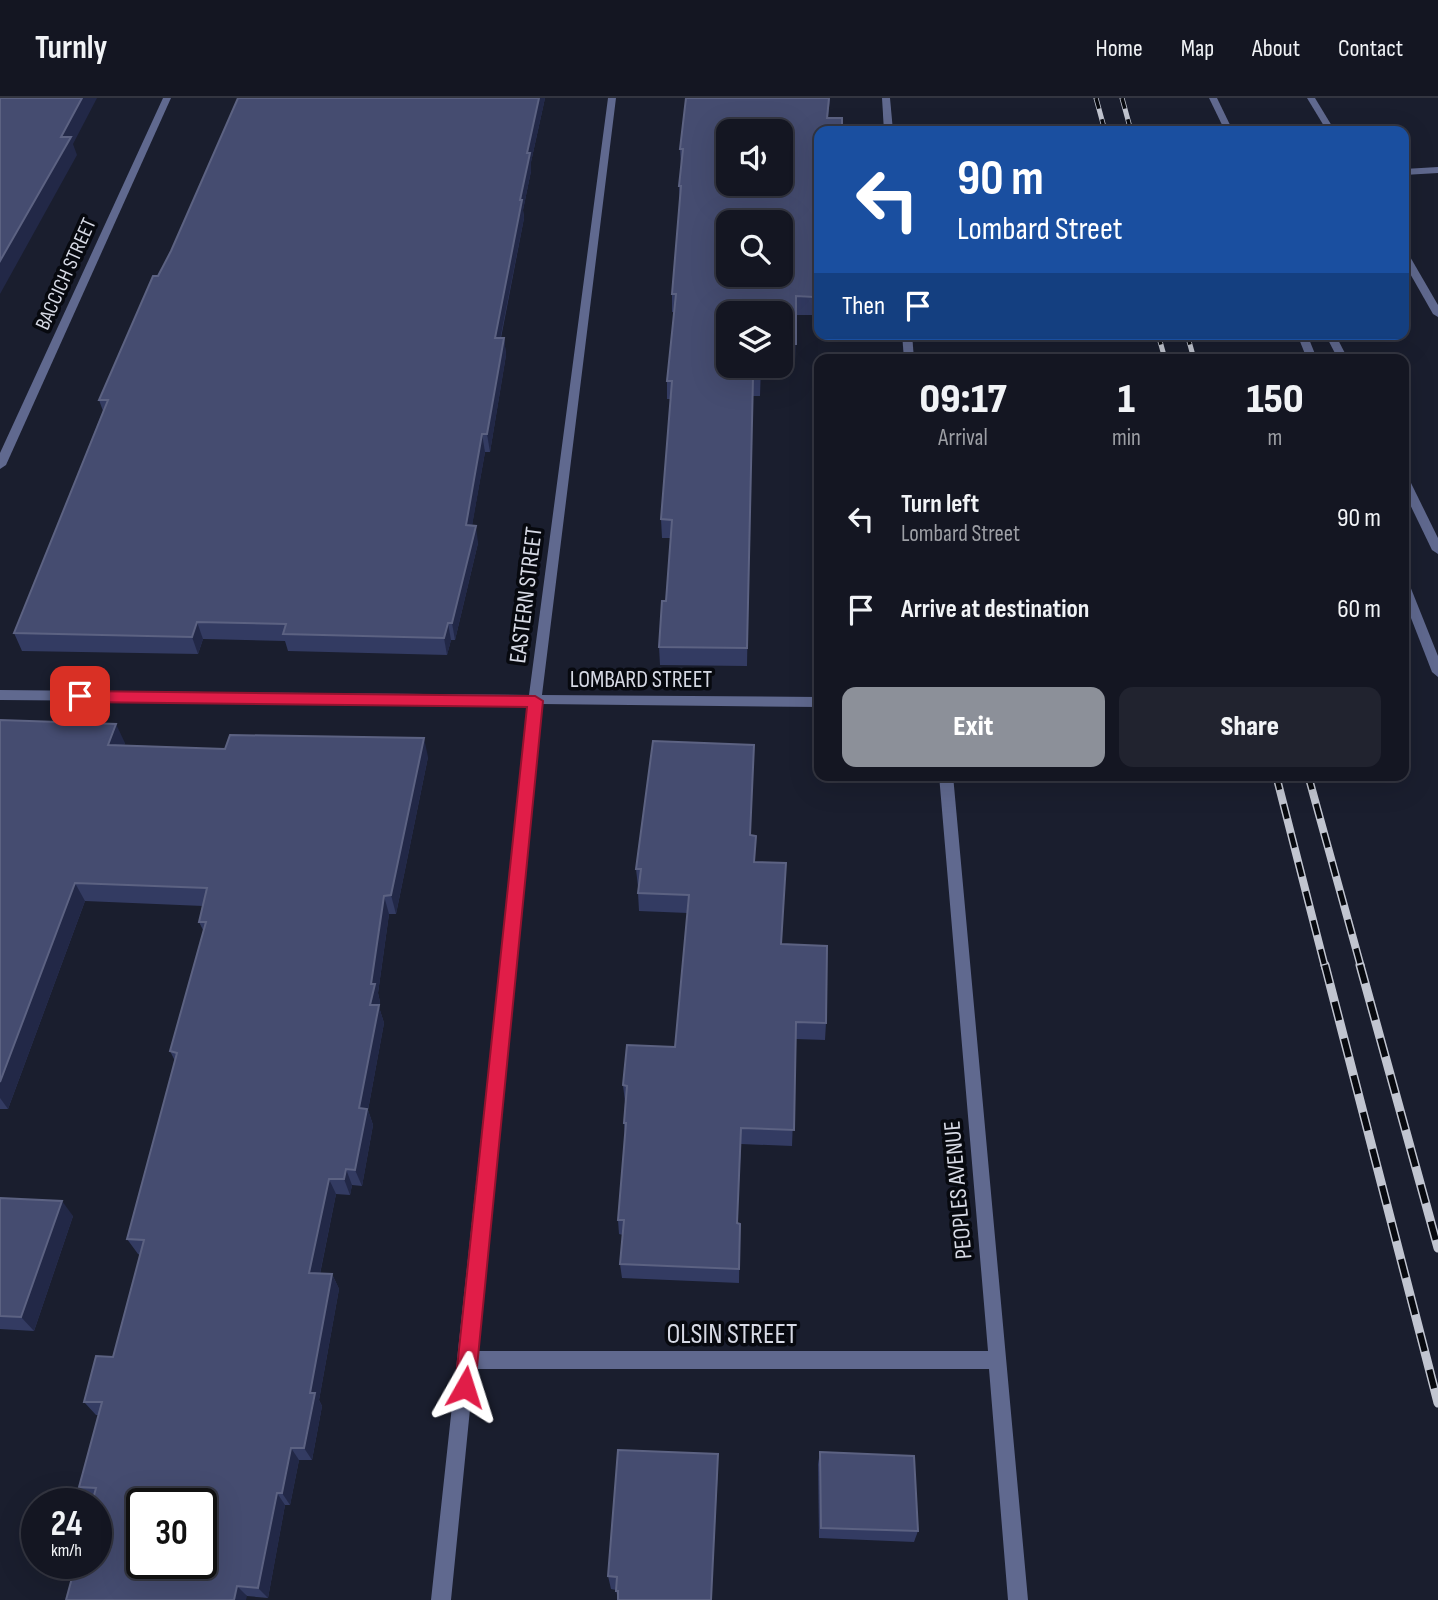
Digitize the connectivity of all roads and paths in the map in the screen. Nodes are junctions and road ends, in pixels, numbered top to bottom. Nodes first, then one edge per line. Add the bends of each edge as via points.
1 (167, 98) edge
2 (611, 98) edge
3 (886, 98) edge
4 (1213, 98) edge
5 (1311, 98) edge
6 (889, 126) edge
7 (1227, 126) edge
8 (1328, 126) edge
9 (1438, 170) edge
10 (1409, 172) edge
11 (1409, 264) edge
12 (1438, 314) edge
13 (0, 465) edge
14 (1409, 491) edge
15 (1438, 549) edge
16 (1409, 599) edge
17 (1438, 672) edge
18 (0, 695) edge
19 (535, 701) junction
20 (814, 702) edge
21 (947, 781) edge
22 (468, 1360) junction
23 (997, 1360) junction
24 (441, 1600) edge
25 (1018, 1600) edge

1 - 13 street, BACCICH STREET
2 - 19 street, EASTERN STREET
3 - 6 street
4 - 7 street
5 - 8 street
9 - 10 street
11 - 12 street
14 - 15 street
16 - 17 street
18 - 19 street, LOMBARD STREET
19 - 20 street, LOMBARD STREET
19 - 22 street, EASTERN STREET
21 - 23 street, PEOPLES AVENUE
22 - 23 street, OLSIN STREET
22 - 24 street, EASTERN STREET
23 - 25 street, PEOPLES AVENUE

